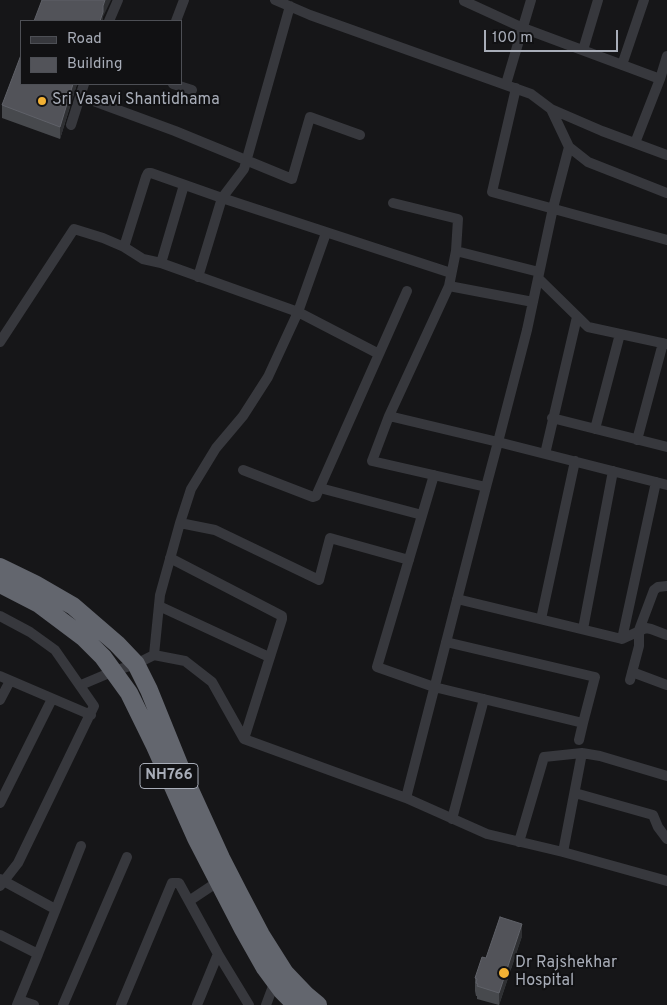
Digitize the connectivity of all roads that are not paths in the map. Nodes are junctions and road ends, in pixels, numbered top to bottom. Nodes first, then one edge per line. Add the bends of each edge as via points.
1 (118, 0) edge
2 (184, 0) edge
3 (275, 0) edge
4 (532, 0) edge
5 (598, 0) edge
6 (644, 0) edge
7 (464, 1) edge
8 (290, 6) junction
9 (109, 20) edge
10 (176, 20) edge
11 (523, 28) junction
12 (583, 50) junction
13 (667, 56) edge
14 (622, 65) junction
15 (660, 79) junction
16 (84, 85) edge
17 (176, 85) edge
18 (511, 86) junction
19 (192, 90) dead end
20 (80, 96) junction
21 (551, 110) junction
22 (71, 125) dead end
23 (360, 135) dead end
24 (635, 144) junction
25 (569, 147) junction
26 (667, 155) edge
27 (246, 160) junction
28 (184, 185) junction
29 (667, 193) edge
30 (222, 198) junction
31 (394, 203) dead end
32 (553, 208) junction
33 (326, 232) junction
34 (667, 240) edge
35 (124, 247) junction
36 (456, 251) junction
37 (161, 264) junction
38 (451, 273) junction
39 (539, 275) junction
40 (198, 277) junction
41 (449, 286) junction
42 (407, 291) dead end
43 (533, 302) junction
44 (298, 312) junction
45 (577, 317) junction
46 (620, 334) junction
47 (0, 342) edge
48 (665, 344) edge
49 (378, 354) junction
50 (389, 416) junction
51 (552, 418) junction
52 (595, 429) junction
53 (637, 440) junction
54 (498, 442) junction
55 (667, 447) edge
56 (545, 454) junction
57 (575, 462) junction
58 (243, 470) dead end
59 (614, 471) junction
60 (434, 475) junction
61 (656, 482) junction
62 (667, 485) edge
63 (486, 487) junction
64 (320, 488) junction
65 (422, 515) junction
66 (180, 523) junction
67 (170, 558) junction
68 (409, 560) junction
69 (0, 567) edge
70 (0, 584) edge
71 (667, 586) edge
72 (457, 598) junction
73 (159, 606) junction
74 (0, 616) edge
75 (541, 619) junction
76 (583, 629) junction
77 (639, 630) junction
78 (667, 635) edge
79 (622, 639) junction
80 (446, 642) junction
81 (154, 655) junction
82 (270, 657) junction
83 (136, 664) junction
84 (114, 671) junction
85 (0, 676) edge
86 (10, 681) junction
87 (81, 685) junction
88 (667, 685) edge
89 (434, 687) junction
90 (52, 698) junction
91 (484, 699) junction
92 (0, 700) edge
93 (91, 715) junction
94 (583, 723) junction
95 (244, 739) junction
96 (579, 740) dead end
97 (582, 754) junction
98 (667, 776) edge
99 (575, 793) junction
100 (406, 798) junction
101 (0, 803) edge
102 (452, 818) junction
103 (667, 839) edge
104 (518, 842) junction
105 (81, 846) dead end
106 (563, 852) junction
107 (127, 857) dead end
108 (218, 881) junction
109 (667, 881) edge
110 (1, 882) edge
111 (189, 901) junction
112 (55, 909) junction
113 (0, 935) edge
114 (38, 954) junction
115 (218, 954) junction
116 (275, 981) junction
117 (18, 1002) edge
118 (34, 1005) edge
119 (63, 1005) edge
120 (121, 1005) edge
121 (197, 1005) edge
122 (248, 1005) edge
123 (266, 1005) edge
124 (296, 1005) edge
125 (318, 1005) edge

1 - 9 street
2 - 10 street
3 - 8 street
4 - 11 street
5 - 12 street
6 - 14 street
7 - 11 street
8 - 18 street
8 - 27 street
11 - 12 street
11 - 18 street
12 - 14 street
13 - 15 street
14 - 15 street
15 - 24 street
16 - 20 street
17 - 19 street
18 - 21 street via 531,94
18 - 32 street via 492,192
20 - 22 street
20 - 27 street
21 - 24 street
21 - 25 street
23 - 27 street via 310,118 292,180
24 - 26 street
25 - 29 street via 588,162
25 - 32 street
27 - 30 street via 244,169
28 - 30 street
28 - 35 street via 148,173
28 - 37 street
30 - 33 street
30 - 40 street
31 - 36 street via 458,219
32 - 34 street
32 - 39 street
33 - 38 street
33 - 44 street
35 - 37 street via 143,259
35 - 47 street via 74,229
36 - 38 street
36 - 39 street
37 - 40 street
38 - 41 street
39 - 43 street
39 - 45 street
40 - 44 street
41 - 43 street
41 - 50 street
42 - 49 street
43 - 54 street
44 - 49 street
44 - 66 street via 268,377 244,416 216,448 191,490
45 - 46 street via 588,326
45 - 51 street
46 - 48 street
46 - 52 street
48 - 53 street
49 - 64 street
50 - 54 street
50 - 60 street via 372,461
51 - 52 street
51 - 56 street
52 - 53 street
53 - 55 street
54 - 56 street
54 - 63 street
56 - 57 street
57 - 59 street
57 - 75 street
58 - 64 street via 313,497
59 - 61 street
59 - 76 street
60 - 63 street
60 - 65 street
61 - 62 street
61 - 79 street
63 - 72 street
64 - 65 street
65 - 68 street
66 - 67 street
66 - 68 street via 215,530 319,580 330,538
67 - 73 street
67 - 82 street via 280,614 282,619
68 - 89 street via 377,667
69 - 83 highway via 73,606
70 - 84 highway, NH766 via 39,604 64,622 83,637
71 - 77 street via 654,590
72 - 75 street
72 - 80 street
73 - 81 street
73 - 82 street
74 - 87 street via 55,650
75 - 76 street
76 - 79 street
77 - 78 street via 651,629
77 - 79 street
77 - 88 street via 639,646 631,676
80 - 89 street
80 - 94 street via 595,677
81 - 83 street
81 - 95 street via 185,660 212,682
82 - 95 street
83 - 84 street
83 - 125 highway via 240,896 285,973
84 - 87 street
84 - 108 highway, NH766 via 156,746
85 - 86 street
86 - 90 street
86 - 92 street
87 - 93 street via 94,706
89 - 91 street
89 - 100 street
90 - 93 street
90 - 101 street
91 - 94 street
91 - 102 street
93 - 110 street via 18,863
94 - 96 street
95 - 100 street
97 - 98 street via 600,756
97 - 99 street
97 - 104 street via 544,757
99 - 103 street via 653,815
99 - 106 street
100 - 102 street
102 - 104 street via 487,834
104 - 106 street
105 - 112 street
106 - 109 street
107 - 119 street
108 - 111 street
108 - 116 highway, NH766
110 - 112 street
111 - 115 street
111 - 120 street via 179,883 172,883
112 - 114 street
113 - 114 street
114 - 117 street
115 - 121 street
115 - 122 street
116 - 123 street
116 - 124 highway, NH766
117 - 118 street

